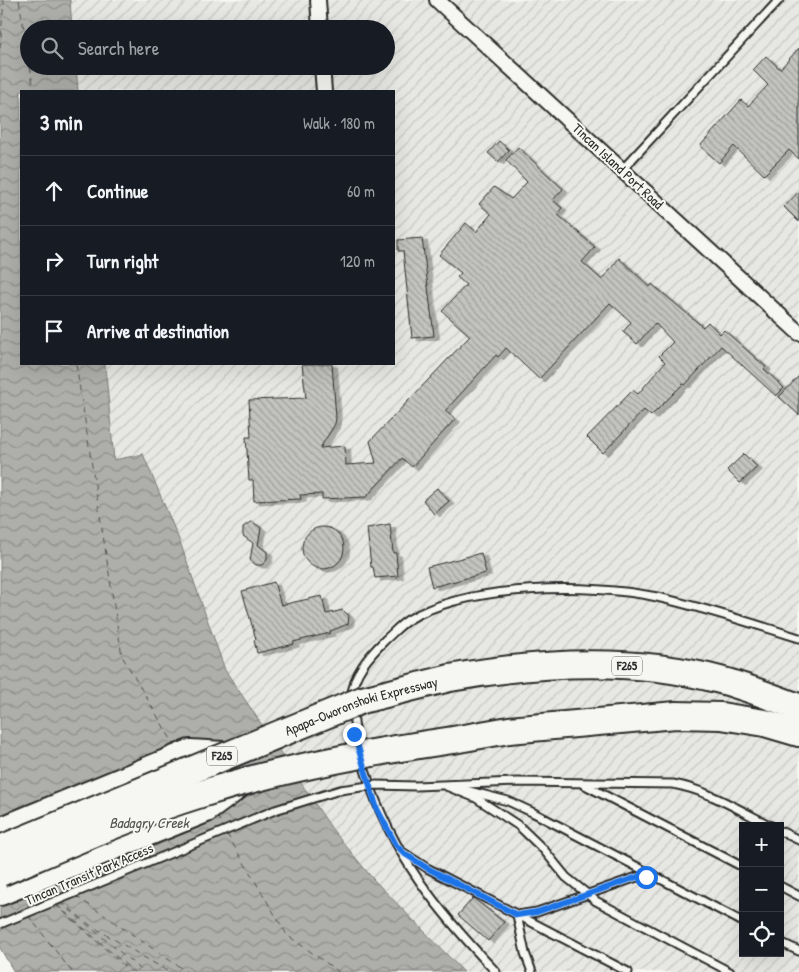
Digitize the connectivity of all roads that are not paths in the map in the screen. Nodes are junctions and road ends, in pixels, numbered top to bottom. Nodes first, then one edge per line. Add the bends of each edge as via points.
1 (318, 0) edge
2 (437, 0) edge
3 (779, 0) edge
4 (319, 20) edge
5 (323, 75) edge
6 (324, 90) edge
7 (622, 170) junction
8 (799, 333) edge
9 (799, 638) edge
10 (799, 694) edge
11 (769, 697) junction
12 (799, 707) edge
13 (799, 733) edge
14 (224, 755) junction
15 (241, 782) junction
16 (582, 784) junction
17 (444, 785) junction
18 (763, 822) edge
19 (0, 831) edge
20 (784, 832) edge
21 (799, 840) edge
22 (396, 845) junction
23 (0, 849) edge
24 (739, 865) edge
25 (0, 873) edge
26 (659, 878) junction
27 (784, 888) edge
28 (0, 892) edge
29 (588, 895) junction
30 (799, 896) edge
31 (517, 915) junction
32 (739, 920) edge
33 (0, 924) edge
34 (784, 944) edge
35 (799, 951) edge
36 (496, 972) edge
37 (532, 972) edge
38 (628, 972) edge
39 (730, 972) edge

1 - 4 street
2 - 7 street, Tincan Island Port Road
3 - 7 lane
5 - 6 street
7 - 8 street, Tincan Island Port Road
9 - 22 lane via 656,597 558,589 460,600 407,620 370,655 352,692 354,734 377,809
10 - 11 highway
11 - 12 highway, Apapa-Oworonshoki Expressway / F265
11 - 14 highway, Apapa-Oworonshoki Expressway / F265, bridge via 721,680 649,667 543,664 504,668 362,700
13 - 15 highway, F265, bridge via 766,723 721,716 676,715 509,730 361,754
14 - 19 highway via 190,753
14 - 23 highway, Apapa-Oworonshoki Expressway / F265, bridge
15 - 25 highway, F265, bridge via 139,817
15 - 28 highway via 206,809
16 - 17 lane, Tincan Transit Park Access
16 - 18 lane, Tincan Transit Park Access via 692,787
16 - 24 lane
17 - 26 lane via 508,801
17 - 29 lane via 476,798 519,826 566,878
17 - 33 lane, Tincan Transit Park Access, bridge via 376,785 340,790 275,810
20 - 21 lane
22 - 31 lane via 427,868
22 - 36 lane via 436,907
26 - 29 lane via 637,877
26 - 32 lane
27 - 30 lane
29 - 31 lane via 537,912
29 - 39 lane via 612,912
31 - 37 lane
31 - 38 lane
34 - 35 lane

